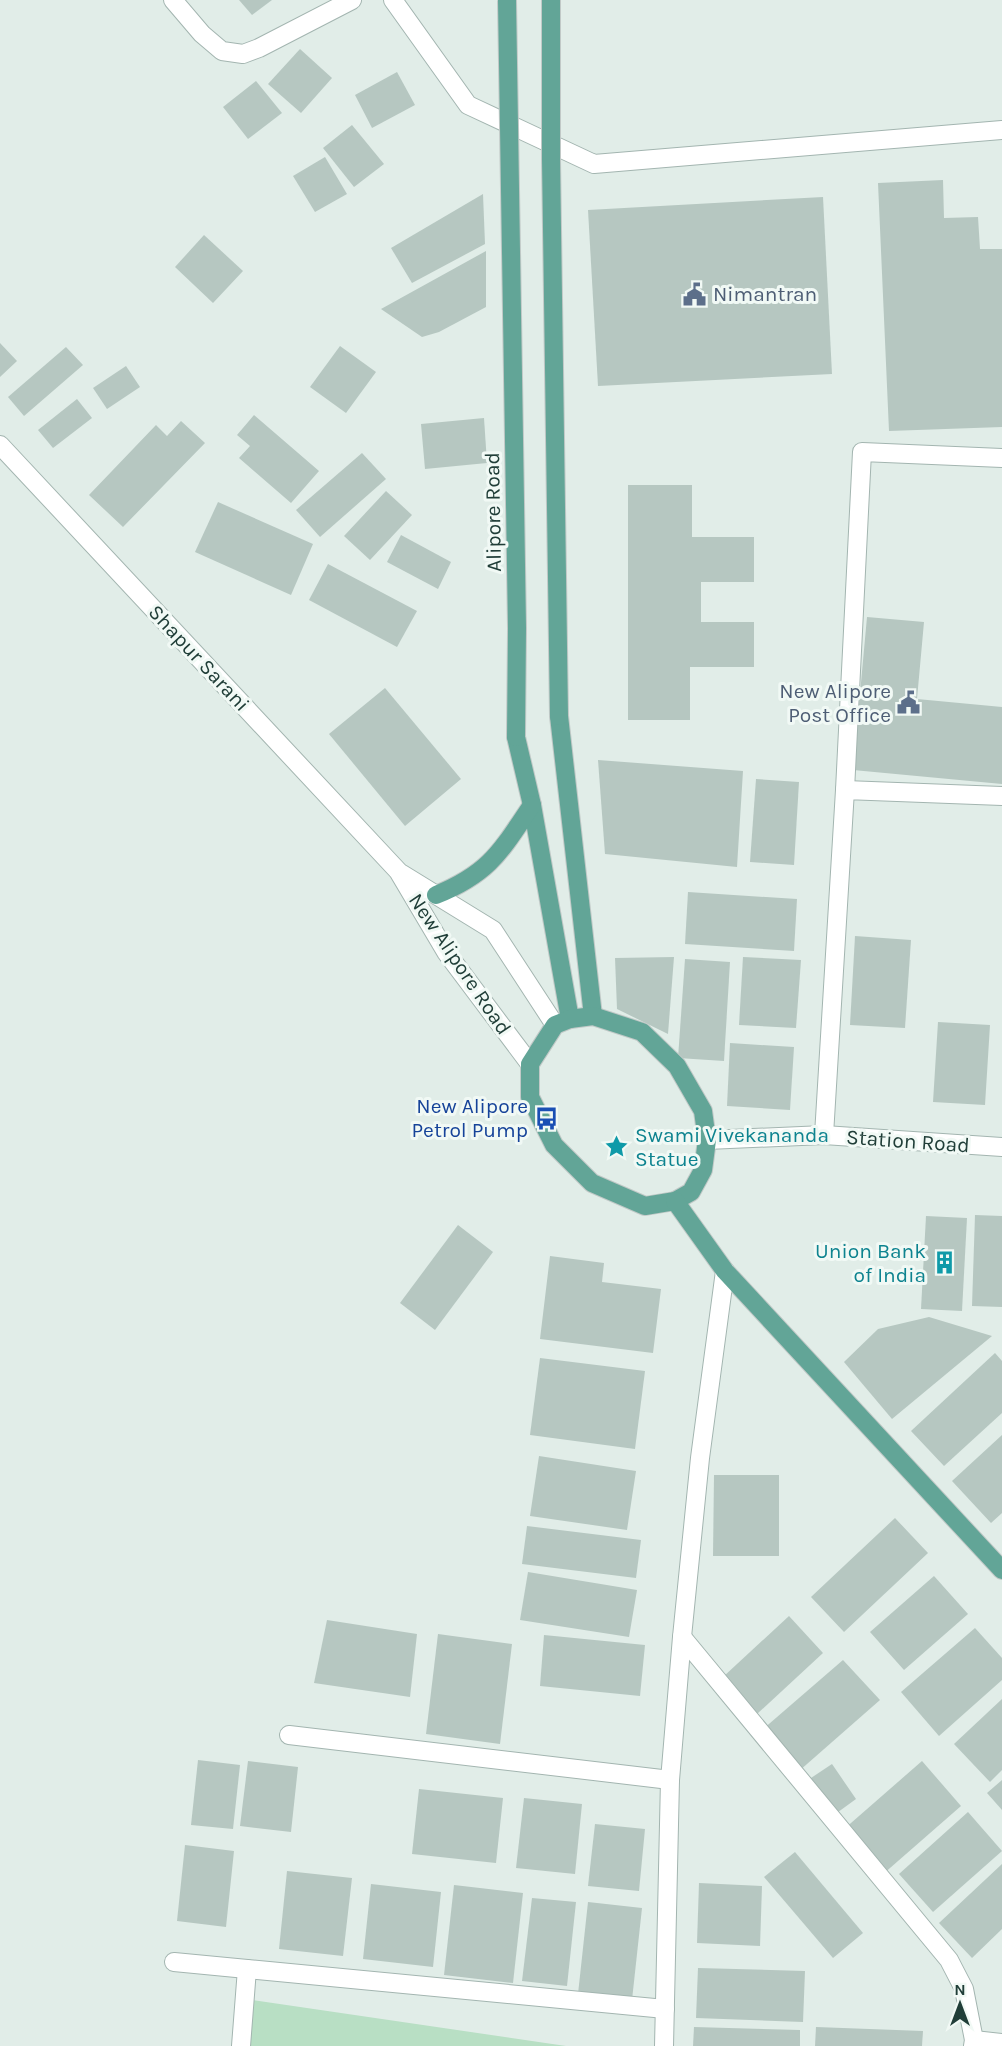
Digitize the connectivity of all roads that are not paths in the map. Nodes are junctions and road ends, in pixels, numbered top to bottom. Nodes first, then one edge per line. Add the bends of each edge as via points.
1 (173, 0) edge
2 (352, 0) edge
3 (393, 0) edge
4 (507, 0) edge
5 (551, 0) edge
6 (1002, 130) edge
7 (0, 445) edge
8 (1002, 458) edge
9 (845, 790) junction
10 (1002, 796) edge
11 (532, 805) junction
12 (398, 871) junction
13 (436, 895) junction
14 (593, 1016) junction
15 (562, 1022) junction
16 (530, 1064) junction
17 (824, 1135) junction
18 (707, 1140) junction
19 (1002, 1147) edge
20 (675, 1201) junction
21 (725, 1271) junction
22 (1002, 1570) edge
23 (682, 1637) junction
24 (288, 1735) dead end
25 (670, 1780) junction
26 (174, 1962) dead end
27 (247, 1969) junction
28 (665, 2009) junction
29 (974, 2043) edge
30 (1002, 2043) edge
31 (241, 2046) edge
32 (664, 2046) edge

1 - 2 street via 222,51 243,54
3 - 6 street via 468,105 594,164
4 - 11 main road, Alipore Road, bridge via 516,737
5 - 14 main road, bridge via 559,716
7 - 12 street, Shapur Sarani
8 - 9 street via 862,452
9 - 10 street
9 - 17 street
11 - 13 main road via 495,858 469,880
11 - 15 main road, Alipore Road
12 - 13 street, New Alipore Road
12 - 16 street, New Alipore Road via 446,952
13 - 15 street, New Alipore Road via 493,930
14 - 15 main road
14 - 18 main road via 642,1032 677,1066 703,1111
15 - 16 main road
16 - 20 main road via 530,1097 554,1145 592,1184 645,1206
17 - 18 street, Station Road
17 - 19 street, Station Road
18 - 20 main road via 703,1170 691,1192
20 - 21 main road
21 - 22 main road
21 - 23 street via 705,1412
23 - 25 street
23 - 29 street via 949,1960 964,1989
24 - 25 street
25 - 28 street
26 - 27 street
27 - 28 street
27 - 31 street
28 - 32 street
29 - 30 street

